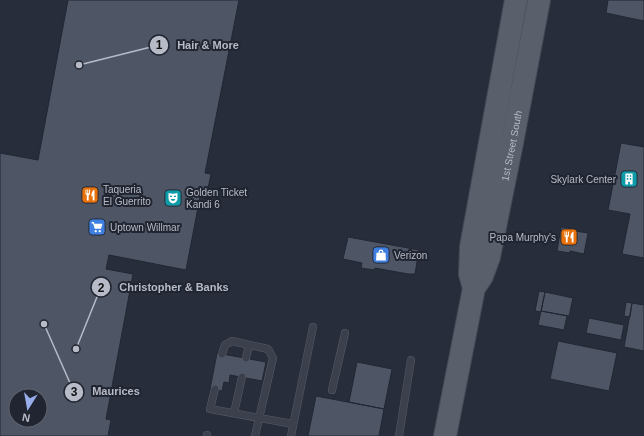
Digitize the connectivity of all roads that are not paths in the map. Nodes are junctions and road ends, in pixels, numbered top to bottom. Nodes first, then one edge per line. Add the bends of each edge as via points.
1 (516, 0) edge
2 (539, 0) edge
3 (474, 288) junction
4 (313, 327) dead end
5 (345, 333) dead end
6 (249, 345) junction
7 (222, 354) dead end
8 (246, 358) dead end
9 (411, 360) dead end
10 (242, 377) dead end
11 (215, 389) dead end
12 (332, 390) dead end
13 (234, 413) junction
14 (259, 418) junction
15 (293, 424) junction
16 (255, 436) edge
17 (291, 436) edge
18 (399, 436) edge
19 (445, 436) edge

1 - 3 main road, 1st Street South via 471,247 470,274
2 - 3 main road, 1st Street South via 489,257
3 - 19 main road, 1st Street South
4 - 15 lane
5 - 12 lane
6 - 7 lane via 232,341 225,345
6 - 8 lane
6 - 14 lane via 268,349 273,358
9 - 18 lane
10 - 13 lane
11 - 13 lane via 210,408
13 - 14 lane
14 - 15 lane
14 - 16 lane
15 - 17 lane

